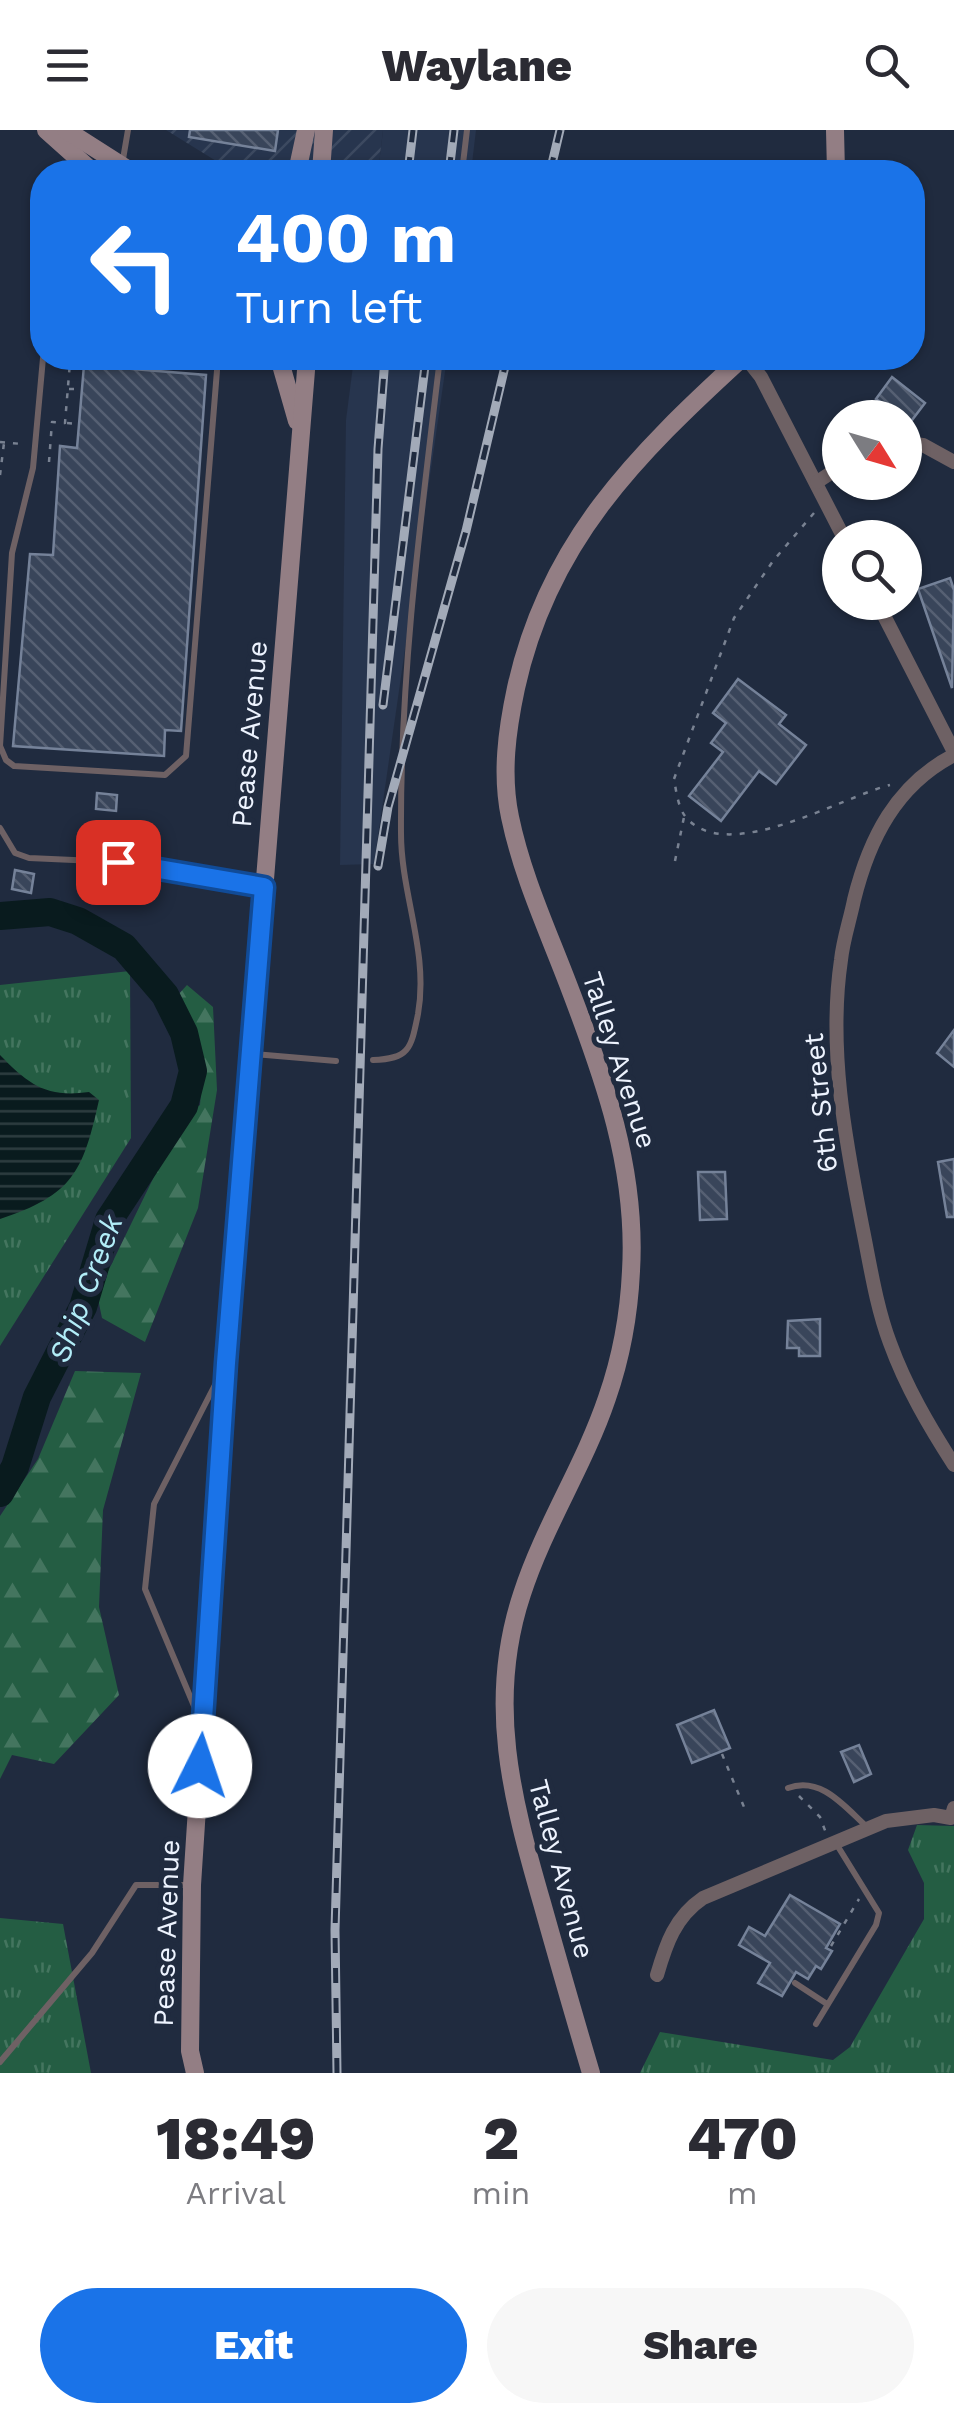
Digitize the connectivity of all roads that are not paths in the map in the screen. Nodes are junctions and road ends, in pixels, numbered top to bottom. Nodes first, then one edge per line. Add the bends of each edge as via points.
1 (46, 130) edge
2 (66, 130) edge
3 (128, 130) edge
4 (306, 130) edge
5 (324, 130) edge
6 (467, 130) edge
7 (835, 130) edge
8 (80, 160) edge
9 (113, 160) edge
10 (127, 160) edge
11 (300, 160) edge
12 (322, 160) edge
13 (463, 160) edge
14 (836, 160) edge
15 (42, 370) edge
16 (217, 370) edge
17 (282, 370) edge
18 (305, 370) edge
19 (439, 370) edge
20 (732, 370) edge
21 (755, 370) edge
22 (300, 431) junction
23 (922, 445) edge
24 (954, 462) edge
25 (822, 479) edge
26 (817, 482) junction
27 (835, 520) edge
28 (886, 620) edge
29 (4, 630) edge
30 (0, 746) edge
31 (954, 754) edge
32 (0, 828) edge
33 (264, 887) junction
34 (253, 1054) junction
35 (373, 1060) dead end
36 (336, 1061) dead end
37 (226, 1363) junction
38 (954, 1464) edge
39 (202, 1726) junction
40 (791, 1786) road end
41 (953, 1813) edge
42 (868, 1828) junction
43 (832, 1841) junction
44 (192, 1885) junction
45 (658, 1975) dead end
46 (794, 1984) dead end
47 (827, 2004) junction
48 (816, 2024) dead end
49 (0, 2062) edge
50 (195, 2073) edge
51 (590, 2073) edge

1 - 8 street
2 - 9 street
3 - 10 lane
4 - 11 street
5 - 12 street
6 - 13 lane
7 - 14 street
15 - 29 lane via 33,468 12,553
16 - 30 lane via 186,756 165,775 14,766
17 - 22 street
18 - 22 street, Pease Avenue
19 - 35 lane via 411,603 404,750 402,851 422,978 405,1053
20 - 51 street, Talley Avenue via 612,488 580,530 535,620 505,763 524,870 605,1083 632,1216 619,1358 606,1402 532,1564 504,1690 504,1752 513,1801
21 - 26 street
22 - 33 street, Pease Avenue
23 - 24 street
25 - 26 street
26 - 27 street
28 - 31 street
29 - 30 lane
31 - 38 street, 6th Street via 910,784 885,819 858,888 839,971 838,1062 854,1183 889,1340
32 - 33 lane via 15,853 29,858 118,862
33 - 34 street, Pease Avenue
34 - 36 lane
34 - 37 street, Pease Avenue
37 - 39 street, Pease Avenue
37 - 39 lane via 154,1504 146,1589
39 - 44 street, Pease Avenue
40 - 42 lane via 821,1789
41 - 42 street
42 - 43 street
43 - 45 street via 690,1907 670,1934
43 - 47 lane via 879,1913
44 - 49 lane via 136,1885 92,1953
44 - 50 street, Pease Avenue
46 - 47 lane
47 - 48 lane

